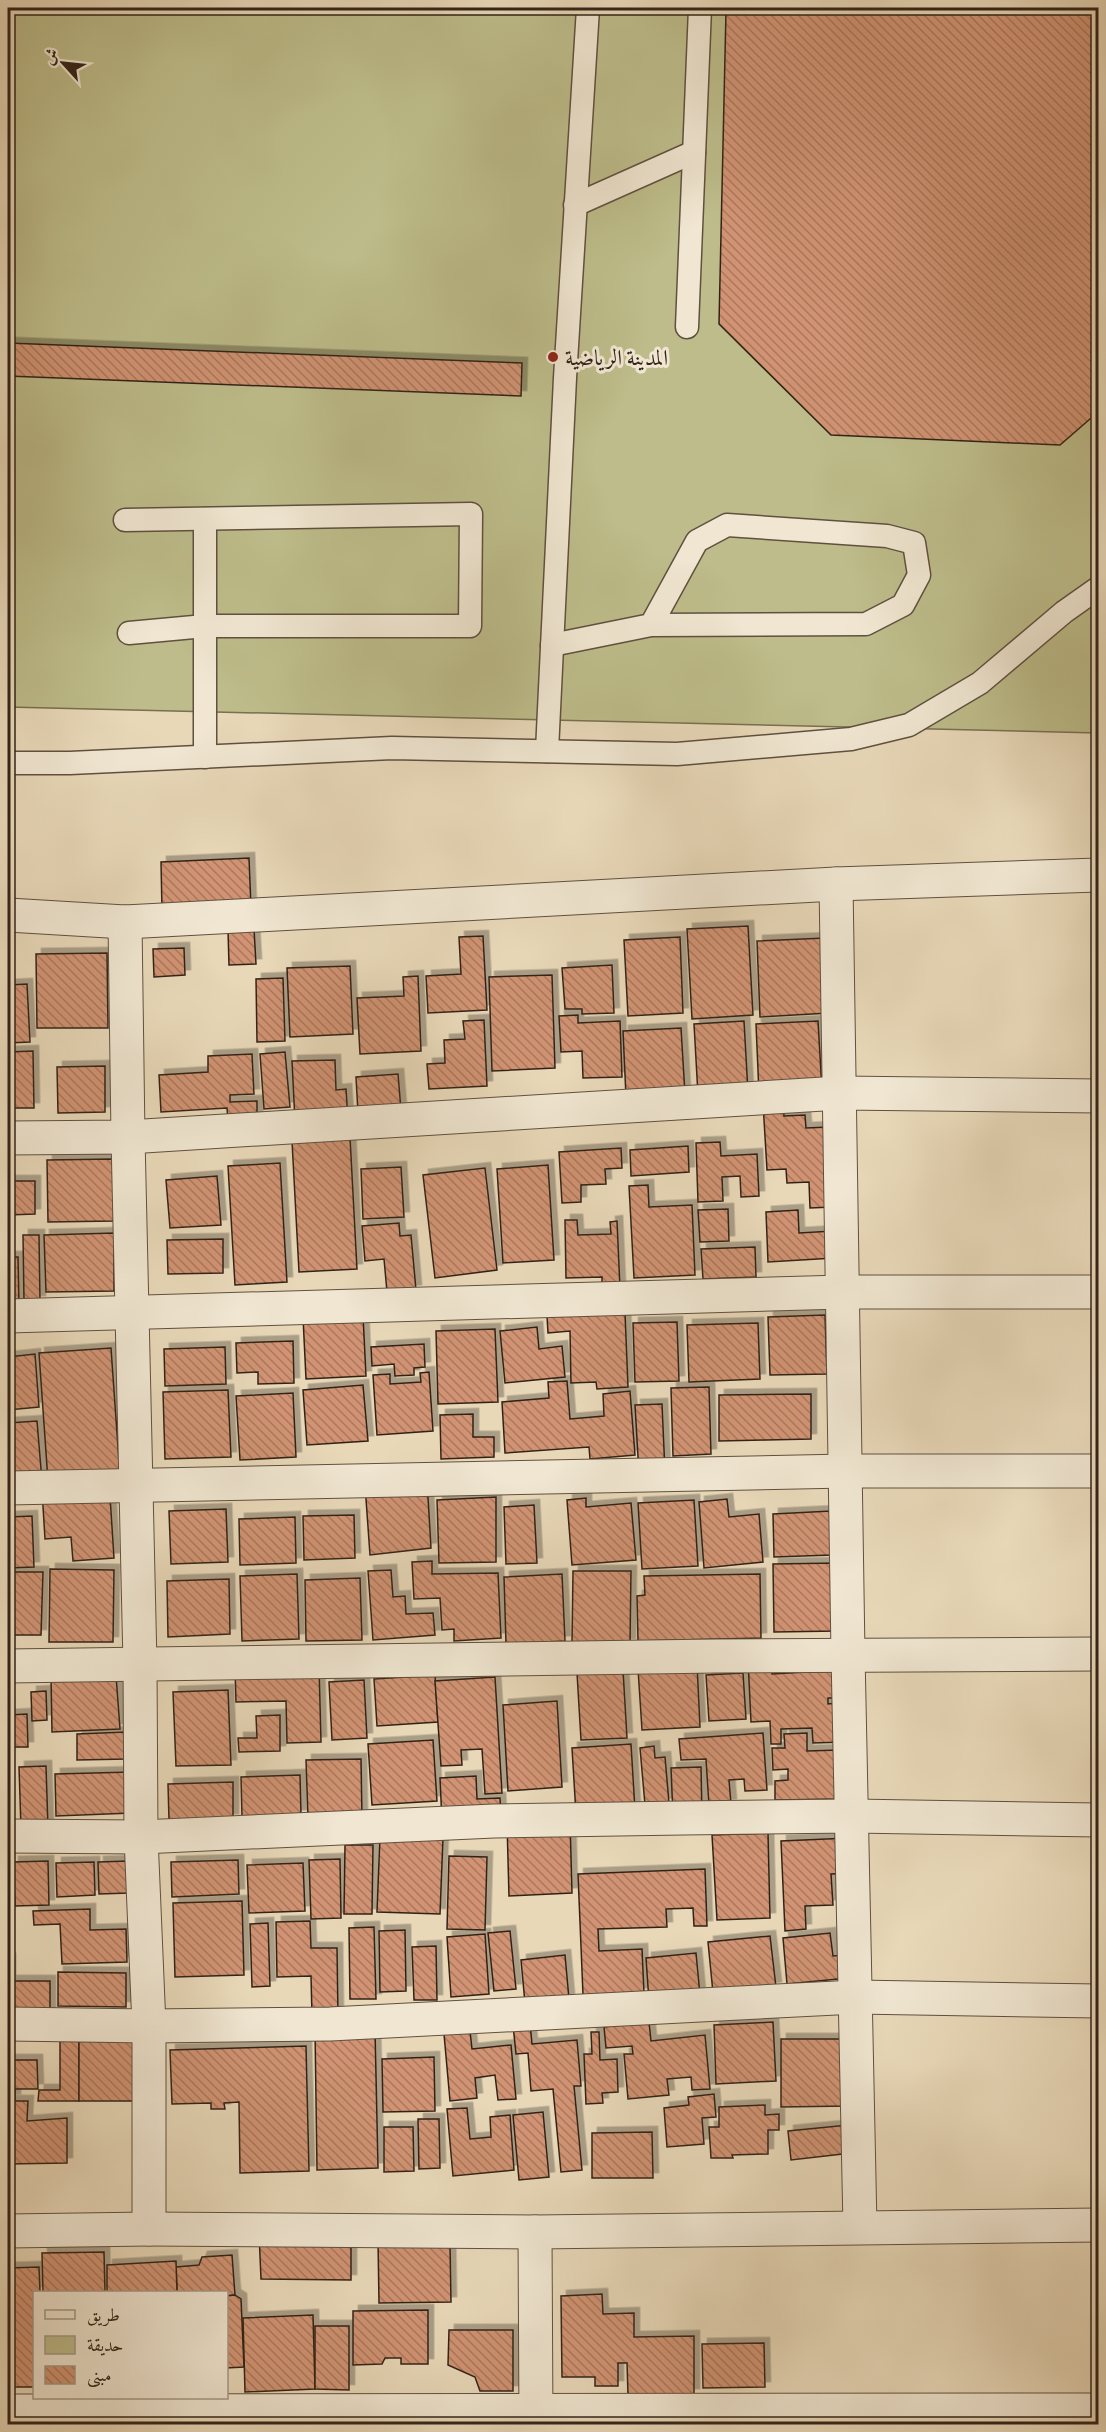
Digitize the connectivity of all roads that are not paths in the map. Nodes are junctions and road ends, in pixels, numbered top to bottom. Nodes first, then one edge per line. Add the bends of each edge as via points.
1 (588, 8) edge
2 (700, 8) edge
3 (694, 152) junction
4 (575, 205) junction
5 (687, 327) dead end
6 (205, 519) junction
7 (126, 520) dead end
8 (1098, 588) edge
9 (651, 625) junction
10 (205, 626) junction
11 (129, 633) dead end
12 (552, 645) junction
13 (547, 751) junction
14 (205, 757) junction
15 (8, 763) edge
16 (1098, 875) edge
17 (836, 884) junction
18 (8, 915) edge
19 (125, 922) junction
20 (840, 1093) junction
21 (1098, 1096) edge
22 (128, 1137) junction
23 (8, 1138) edge
24 (843, 1292) junction
25 (1098, 1292) edge
26 (131, 1313) junction
27 (8, 1316) edge
28 (846, 1471) junction
29 (1098, 1471) edge
30 (137, 1484) junction
31 (8, 1488) edge
32 (848, 1654) junction
33 (1098, 1654) edge
34 (140, 1664) junction
35 (8, 1666) edge
36 (853, 1816) junction
37 (1098, 1820) edge
38 (8, 1836) edge
39 (141, 1837) junction
40 (856, 1997) junction
41 (1098, 2001) edge
42 (8, 2024) edge
43 (149, 2026) junction
44 (1098, 2225) edge
45 (860, 2227) junction
46 (149, 2229) junction
47 (8, 2231) edge
48 (536, 2232) junction
49 (1098, 2410) edge
50 (8, 2411) edge
51 (536, 2417) edge

1 - 4 lane
2 - 3 lane
3 - 4 lane
3 - 5 lane
4 - 12 lane
6 - 7 lane
6 - 10 lane
6 - 10 lane via 471,514 470,626
8 - 13 lane via 980,683 909,725 851,740 677,754
9 - 9 lane via 866,624 903,605 919,575 914,543 887,536 727,525 697,541
9 - 12 lane
10 - 11 lane
10 - 14 lane
12 - 13 lane
13 - 14 lane via 392,748
14 - 15 lane
16 - 17 street
17 - 19 street
17 - 20 street
18 - 19 street
19 - 22 street
20 - 21 street
20 - 22 street
20 - 24 street
22 - 23 street
22 - 26 street
24 - 25 street
24 - 26 street
24 - 28 street
26 - 27 street
26 - 30 street
28 - 29 street
28 - 30 street
28 - 32 street
30 - 31 street
30 - 34 street
32 - 33 street
32 - 34 street
32 - 36 street
34 - 35 street
34 - 39 street
36 - 37 street
36 - 39 street via 494,1821
36 - 40 street
38 - 39 street
39 - 43 street
40 - 41 street
40 - 43 street via 330,2024
40 - 45 street
42 - 43 street
43 - 46 street
44 - 45 street
45 - 48 street
46 - 47 street
46 - 48 street
48 - 51 street
49 - 51 street
50 - 51 street

